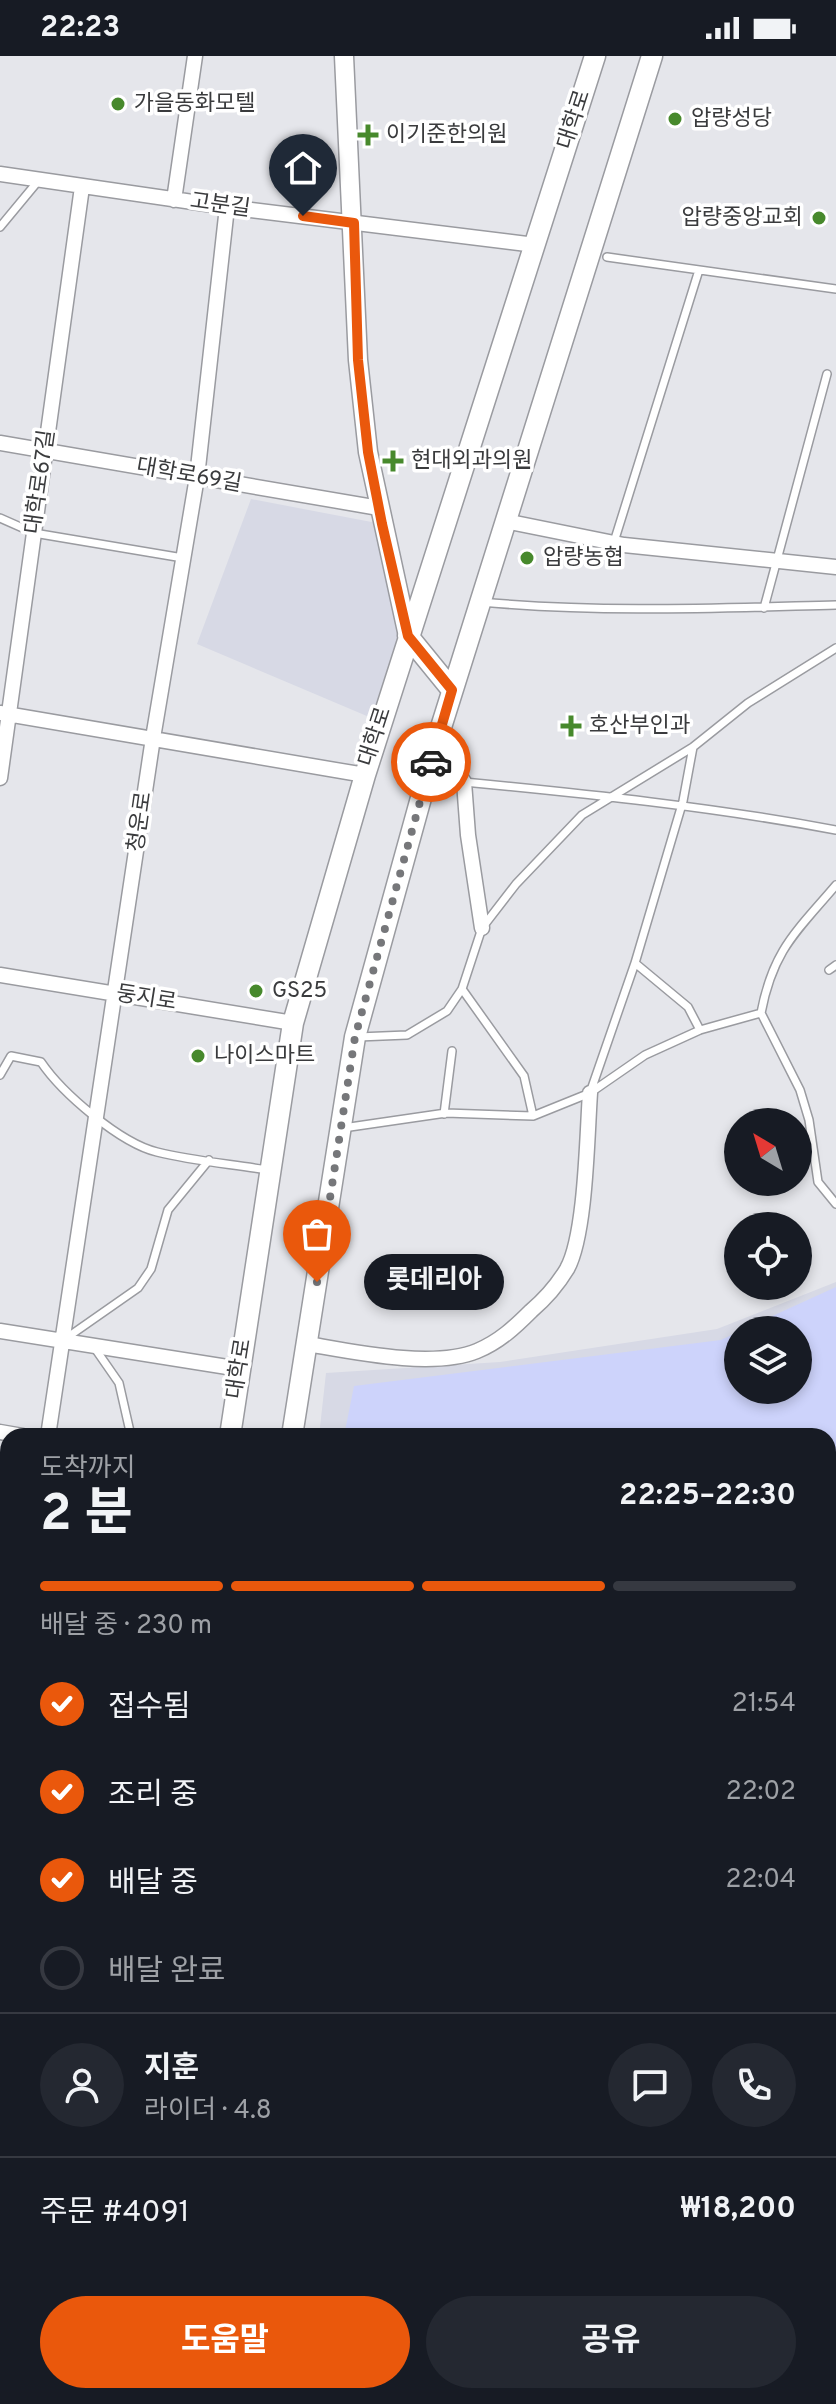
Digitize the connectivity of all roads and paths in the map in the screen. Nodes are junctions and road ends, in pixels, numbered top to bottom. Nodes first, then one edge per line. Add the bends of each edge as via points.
1 (195, 56) edge
2 (344, 56) edge
3 (595, 56) edge
4 (652, 56) edge
5 (0, 174) edge
6 (39, 180) junction
7 (82, 187) junction
8 (174, 200) junction
9 (227, 207) junction
10 (354, 223) junction
11 (0, 227) edge
12 (535, 245) junction
13 (607, 257) dead end
14 (699, 270) junction
15 (836, 289) edge
16 (827, 374) dead end
17 (0, 443) edge
18 (46, 450) junction
19 (197, 477) junction
20 (379, 508) junction
21 (0, 518) edge
22 (505, 521) junction
23 (34, 533) junction
24 (614, 542) junction
25 (183, 558) junction
26 (775, 561) junction
27 (836, 567) edge
28 (479, 601) junction
29 (836, 605) edge
30 (764, 608) junction
31 (408, 636) junction
32 (836, 648) edge
33 (452, 690) junction
34 (5, 714) edge
35 (153, 738) junction
36 (437, 740) junction
37 (693, 747) junction
38 (365, 775) junction
39 (0, 778) edge
40 (464, 782) junction
41 (618, 795) junction
42 (682, 804) junction
43 (836, 830) edge
44 (836, 885) edge
45 (482, 928) junction
46 (635, 963) junction
47 (0, 975) edge
48 (462, 989) junction
49 (115, 994) junction
50 (761, 1013) junction
51 (293, 1023) junction
52 (700, 1030) junction
53 (355, 1037) junction
54 (452, 1051) dead end
55 (0, 1075) edge
56 (590, 1093) junction
57 (444, 1114) junction
58 (97, 1116) junction
59 (533, 1116) junction
60 (341, 1128) junction
61 (209, 1160) junction
62 (271, 1170) junction
63 (836, 1204) edge
64 (0, 1331) edge
65 (63, 1341) junction
66 (307, 1344) junction
67 (93, 1345) junction
68 (240, 1369) junction
69 (49, 1428) edge
70 (129, 1428) edge
71 (231, 1428) edge
72 (293, 1428) edge

1 - 8 street
2 - 10 street
3 - 12 main road, 대학로
4 - 22 main road
5 - 6 street, 고분길
6 - 7 street, 고분길
6 - 11 lane
7 - 8 street, 고분길
7 - 18 street, 대학로67길
8 - 9 street, 고분길
9 - 10 street, 고분길
9 - 19 street, 청운로
10 - 12 street, 고분길
10 - 20 street via 358,360
12 - 31 main road, 대학로
13 - 14 lane
14 - 15 lane
14 - 24 lane
16 - 26 lane
17 - 18 street, 대학로69길
18 - 19 street, 대학로69길
18 - 23 street, 대학로67길
19 - 20 street, 대학로69길
19 - 25 street, 청운로
20 - 31 street
21 - 23 lane
22 - 24 street
22 - 28 main road
23 - 25 lane
23 - 34 street, 대학로67길
24 - 26 street
25 - 35 street, 청운로
26 - 27 street
26 - 30 lane
28 - 30 lane via 620,610
28 - 33 main road
29 - 30 lane
31 - 33 main road
31 - 38 main road, 대학로
32 - 37 lane via 748,703
33 - 36 main road
34 - 35 street
34 - 39 street, 대학로67길
35 - 38 street
35 - 49 street, 청운로
36 - 40 street
36 - 53 main road
37 - 41 lane
37 - 42 lane
38 - 51 main road, 대학로
40 - 41 lane
40 - 45 street
41 - 42 lane
41 - 45 lane via 582,815 558,838
42 - 43 lane
42 - 46 lane
44 - 50 lane via 787,942 768,977
45 - 48 lane
46 - 52 lane via 688,1007
46 - 56 lane
47 - 49 street, 둥지로
48 - 53 lane via 447,1011 407,1035
48 - 59 lane via 524,1076
49 - 51 street, 둥지로
49 - 58 street, 청운로
50 - 52 lane
50 - 63 lane via 805,1105 818,1182
51 - 62 main road, 대학로
52 - 56 lane via 645,1055
53 - 60 main road
54 - 57 lane
55 - 58 lane via 11,1056 41,1062
56 - 59 lane
56 - 66 street via 584,1178 568,1268 508,1334 477,1351 449,1358
57 - 59 lane
57 - 60 lane
58 - 61 lane via 155,1152
58 - 65 street, 청운로
60 - 66 main road
61 - 62 lane
61 - 65 lane via 168,1210 151,1269 138,1288
62 - 68 main road, 대학로
64 - 65 street
65 - 67 street
65 - 69 street, 청운로
66 - 72 main road
67 - 68 street
67 - 70 lane via 119,1383
68 - 71 main road, 대학로

